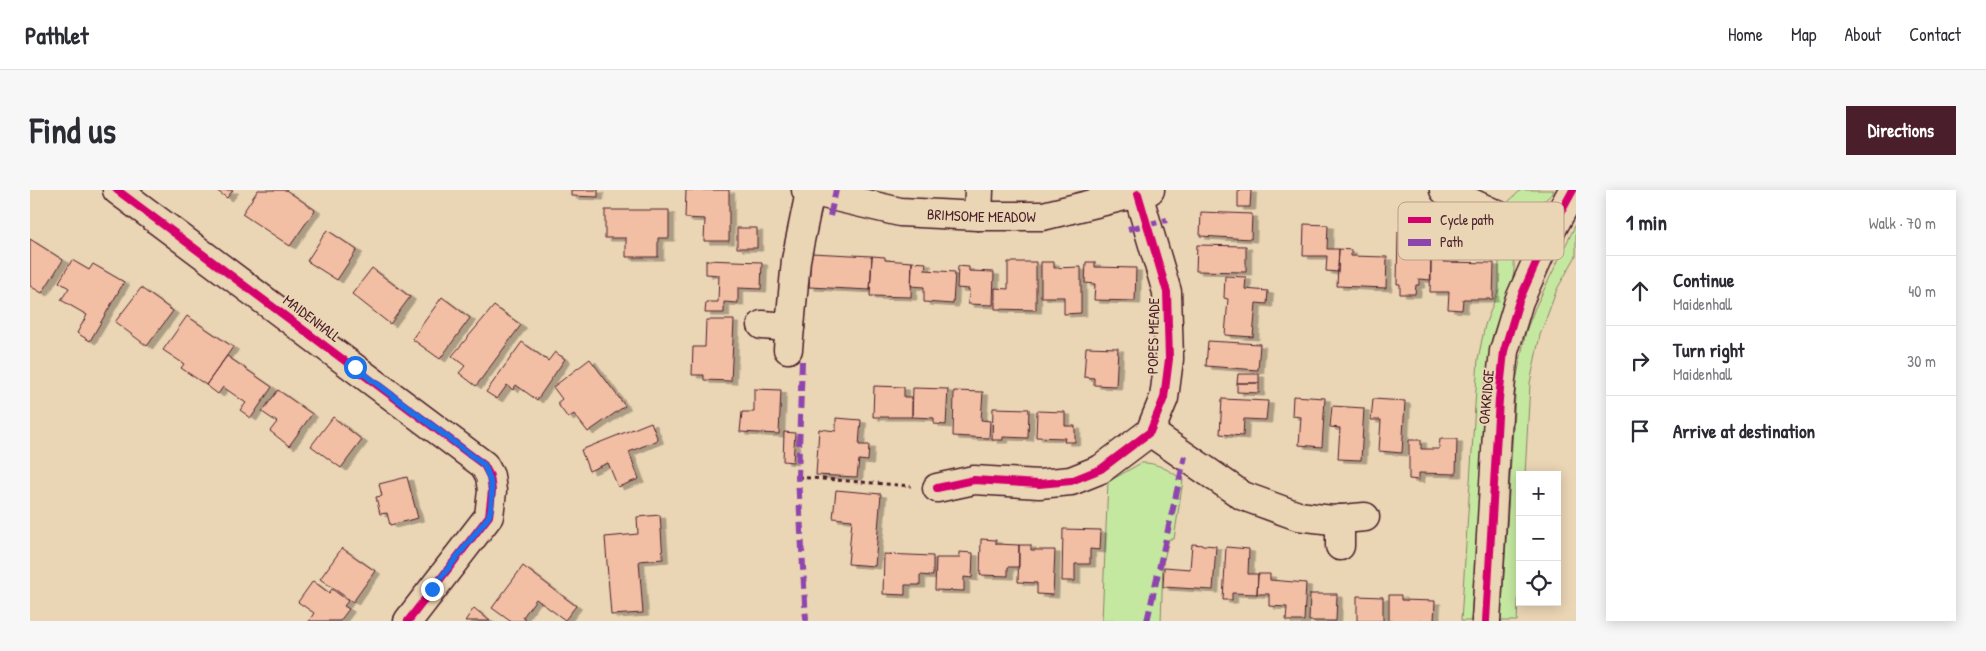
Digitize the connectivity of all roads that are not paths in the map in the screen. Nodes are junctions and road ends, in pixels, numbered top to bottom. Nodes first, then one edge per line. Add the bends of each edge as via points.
1 (117, 190) edge
2 (1444, 190) edge
3 (1573, 190) edge
4 (808, 191) edge
5 (1144, 192) edge
6 (1470, 202) edge
7 (978, 203) edge
8 (1564, 207) edge
9 (1538, 260) edge
10 (762, 324) dead end
11 (1150, 432) junction
12 (937, 488) road end
13 (1340, 546) dead end
14 (408, 621) edge
15 (1486, 621) edge

1 - 14 street, MAIDENHALL via 484,465 490,476 492,492 489,516
2 - 6 street
3 - 8 street, OAKRIDGE
4 - 7 street, BRIMSOME MEADOW via 900,212
4 - 10 street, BRIMSOME MEADOW via 796,260 789,338
5 - 7 street, BRIMSOME MEADOW via 1043,216
5 - 11 street, POPES MEADE via 1167,292 1169,359 1164,398
9 - 15 street, OAKRIDGE via 1504,351 1498,399
11 - 12 street, POPES MEADE via 1102,469 1071,481 1039,484 974,480
11 - 13 street via 1243,496 1298,516 1352,518

